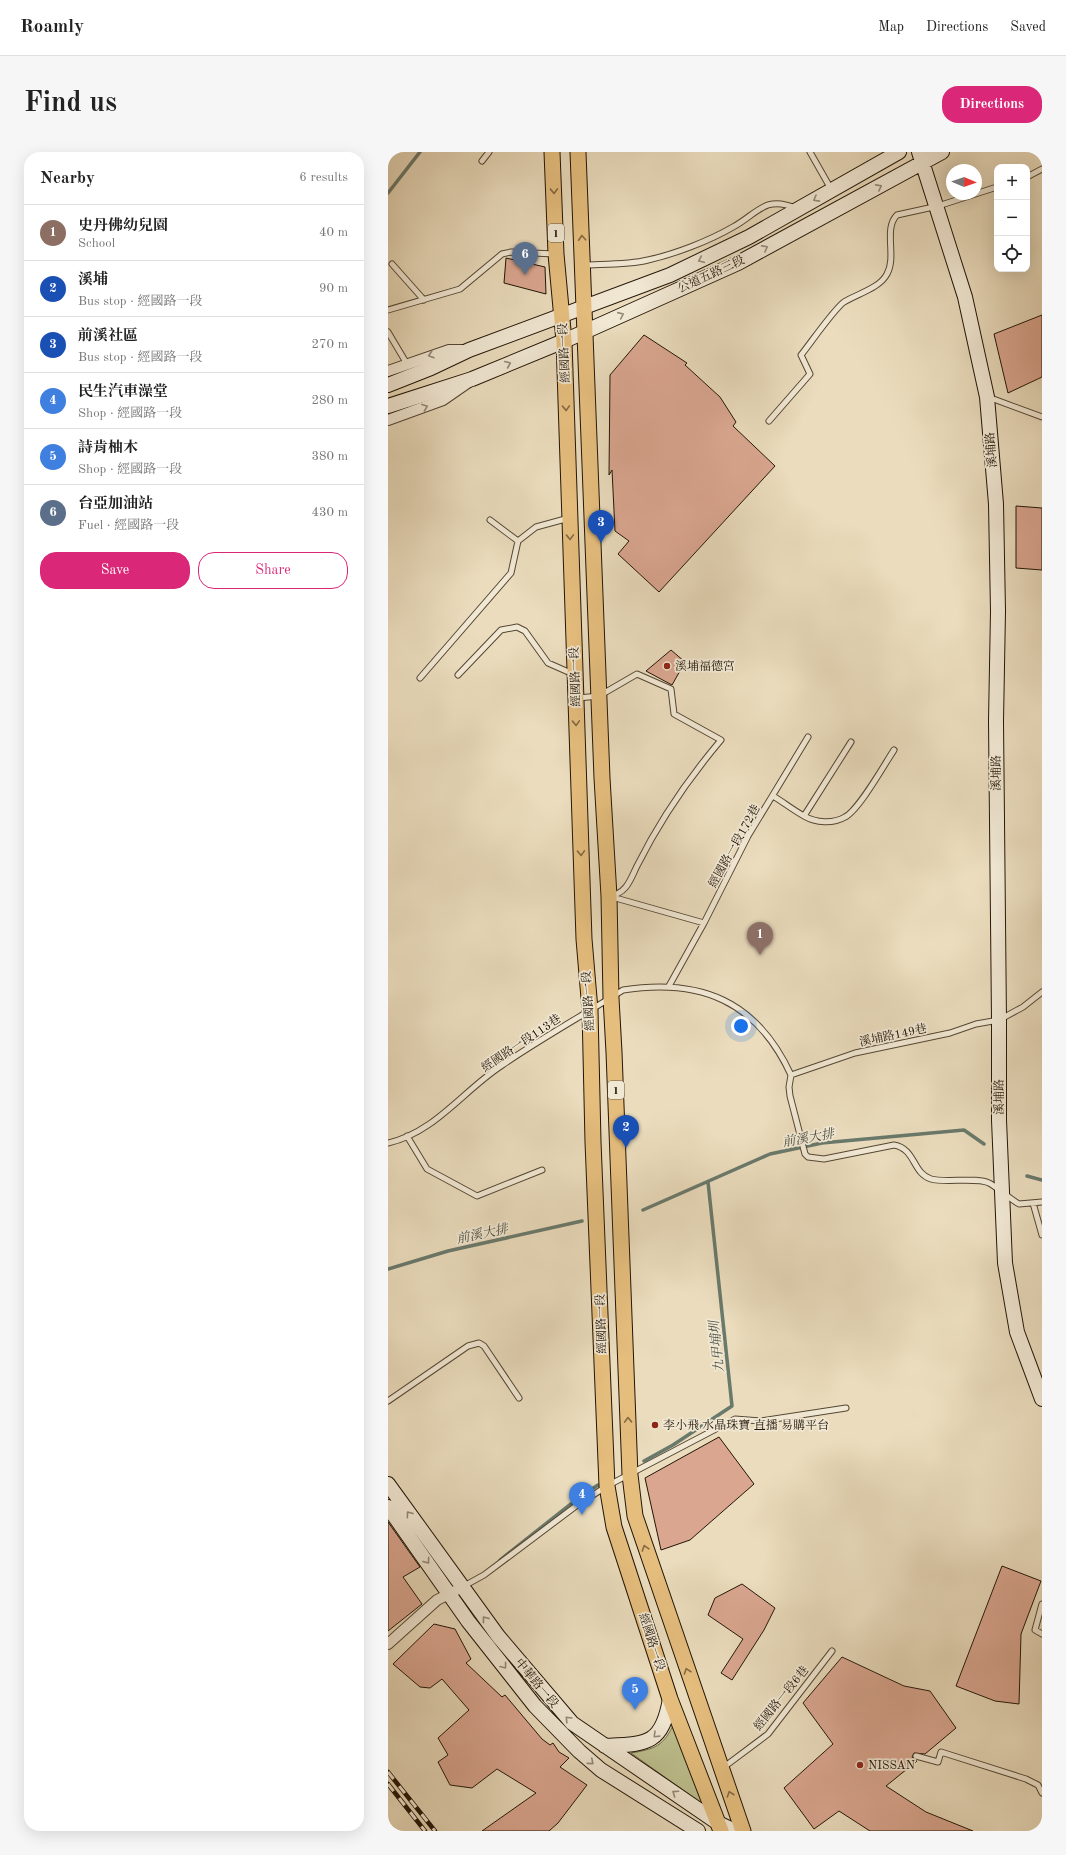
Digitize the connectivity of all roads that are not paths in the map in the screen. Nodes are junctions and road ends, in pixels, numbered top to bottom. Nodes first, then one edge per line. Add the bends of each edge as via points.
1 (489, 152) edge
2 (552, 152) edge
3 (578, 152) edge
4 (810, 152) edge
5 (899, 152) edge
6 (942, 152) edge
7 (921, 158) edge
8 (482, 161) dead end
9 (1042, 169) edge
10 (1030, 175) edge
11 (994, 189) edge
12 (832, 190) junction
13 (938, 206) junction
14 (799, 209) junction
15 (556, 254) junction
16 (392, 264) dead end
17 (583, 265) junction
18 (424, 300) junction
19 (584, 305) junction
20 (388, 310) edge
21 (562, 313) junction
22 (586, 330) junction
23 (388, 332) edge
24 (564, 341) junction
25 (469, 350) junction
26 (407, 364) junction
27 (388, 372) edge
28 (472, 379) junction
29 (388, 385) edge
30 (987, 397) junction
31 (388, 406) edge
32 (1042, 417) edge
33 (388, 420) edge
34 (769, 421) dead end
35 (570, 518) junction
36 (490, 520) dead end
37 (518, 541) junction
38 (574, 674) junction
39 (458, 675) dead end
40 (420, 678) dead end
41 (599, 696) junction
42 (575, 698) junction
43 (808, 737) dead end
44 (851, 742) dead end
45 (894, 750) dead end
46 (773, 796) junction
47 (804, 816) junction
48 (609, 896) junction
49 (704, 923) junction
50 (669, 986) junction
51 (1042, 992) edge
52 (611, 998) junction
53 (590, 1010) junction
54 (1000, 1020) junction
55 (791, 1075) junction
56 (407, 1136) junction
57 (388, 1143) edge
58 (542, 1170) dead end
59 (1002, 1193) junction
60 (1042, 1202) edge
61 (1033, 1203) junction
62 (1042, 1235) edge
63 (519, 1398) dead end
64 (1042, 1399) edge
65 (388, 1402) edge
66 (846, 1408) dead end
67 (630, 1475) junction
68 (388, 1484) edge
69 (607, 1486) junction
70 (388, 1507) edge
71 (456, 1591) junction
72 (1042, 1604) edge
73 (1042, 1634) edge
74 (388, 1644) edge
75 (832, 1651) dead end
76 (670, 1700) junction
77 (606, 1746) junction
78 (916, 1756) dead end
79 (721, 1769) junction
80 (1042, 1793) edge
81 (720, 1827) edge
82 (698, 1831) edge
83 (735, 1831) edge
84 (743, 1831) edge

1 - 8 lane
2 -> 15 main road, 經國路一段 / 1
17 -> 3 main road, 經國路一段 / 1
4 - 12 lane
5 - 12 street, 公道五路三段
6 - 7 street, 公道五路三段
7 - 13 street, 溪埔路
22 -> 7 street, 公道五路三段 via 738,263
9 - 10 lane
11 - 13 lane
12 -> 14 street, 公道五路三段
13 - 30 street, 溪埔路 via 965,297
13 - 34 lane via 897,214 893,218 888,274 873,286 842,303 801,355 810,374
14 - 17 lane via 782,202 765,205 733,227 698,244 647,261
14 -> 19 street, 公道五路三段 via 750,237 670,274
15 - 18 lane via 502,254 460,289
15 - 21 main road, 經國路一段 / 1
16 - 18 lane
17 - 19 main road, 經國路一段 / 1
18 - 20 lane
19 - 21 street, 公道五路三段
19 - 22 main road, 經國路一段 / 1
21 - 24 main road, 經國路一段 / 1
21 - 25 street, 公道五路三段
22 - 24 street, 公道五路三段
22 - 41 main road, 經國路一段 / 1
23 - 26 lane
28 -> 24 street, 公道五路三段
24 -> 35 main road, 經國路一段 / 1
25 -> 26 street, 公道五路三段 via 449,350
25 - 29 street, 公道五路三段
26 - 27 street, 公道五路三段
28 - 31 street, 公道五路三段
33 -> 28 street, 公道五路三段 via 443,400
30 - 32 lane
30 - 54 street, 溪埔路 via 996,504
35 - 37 lane via 536,528
35 -> 38 main road, 經國路一段 / 1
36 - 37 lane
37 - 40 lane via 510,573
38 - 39 lane via 548,662 525,631 517,627 501,630
38 - 42 main road, 經國路一段 / 1
41 - 42 lane
41 - 48 main road, 經國路一段 / 1
41 - 48 lane via 637,674 671,689 674,714 721,740 690,777 654,832 625,889
42 -> 53 main road, 經國路一段 / 1 via 584,939
43 - 46 lane
44 - 47 lane
45 - 47 lane, 經國路一段172巷 via 847,817 826,822
46 - 47 lane, 經國路一段172巷
46 - 49 lane, 經國路一段172巷 via 748,836
48 - 49 lane
48 - 52 main road, 經國路一段 / 1
49 - 50 lane, 經國路一段172巷
50 - 52 lane, 經國路一段113巷 via 623,990
50 - 55 lane, 經國路一段113巷 via 732,1003 759,1026
51 - 54 lane
52 - 53 lane, 經國路一段113巷
67 -> 52 main road, 經國路一段 / 1
53 - 56 lane, 經國路一段113巷 via 500,1067 440,1116
53 - 69 main road, 經國路一段 / 1
54 - 55 lane, 溪埔路149巷 via 976,1024 950,1034 856,1053
54 - 59 street, 溪埔路 via 999,1120
55 - 59 lane via 790,1096 805,1154 808,1157 824,1159 894,1145 902,1146 922,1174 931,1179 988,1182
56 - 57 lane, 經國路一段113巷
56 - 58 lane via 427,1169 477,1196
59 - 61 lane via 1019,1204
59 - 64 street, 溪埔路 via 1005,1263 1017,1332
60 - 61 lane
61 - 62 lane
63 - 65 lane via 484,1346 479,1343 468,1346
66 - 67 lane via 761,1421 735,1419
67 - 69 lane
79 -> 67 main road, 經國路一段 / 1 via 635,1516
71 -> 68 street, 中華路一段
69 - 71 lane via 484,1575
69 - 76 main road, 經國路一段 / 1 via 614,1527
70 -> 71 street, 中華路一段
71 - 74 street via 431,1605
77 -> 71 street, 中華路一段 via 572,1723
71 -> 82 street, 中華路一段 via 468,1621 534,1706 579,1751 601,1770
72 - 73 lane via 1035,1630
75 - 79 lane, 經國路一段6巷 via 768,1734
76 -> 77 street via 660,1731 648,1742
76 - 81 main road, 經國路一段 / 1
81 -> 77 street, 中華路一段
78 - 80 lane via 938,1762 941,1752 1026,1779 1038,1785
84 -> 79 main road, 經國路一段 / 1
81 - 83 street, 中華路一段

